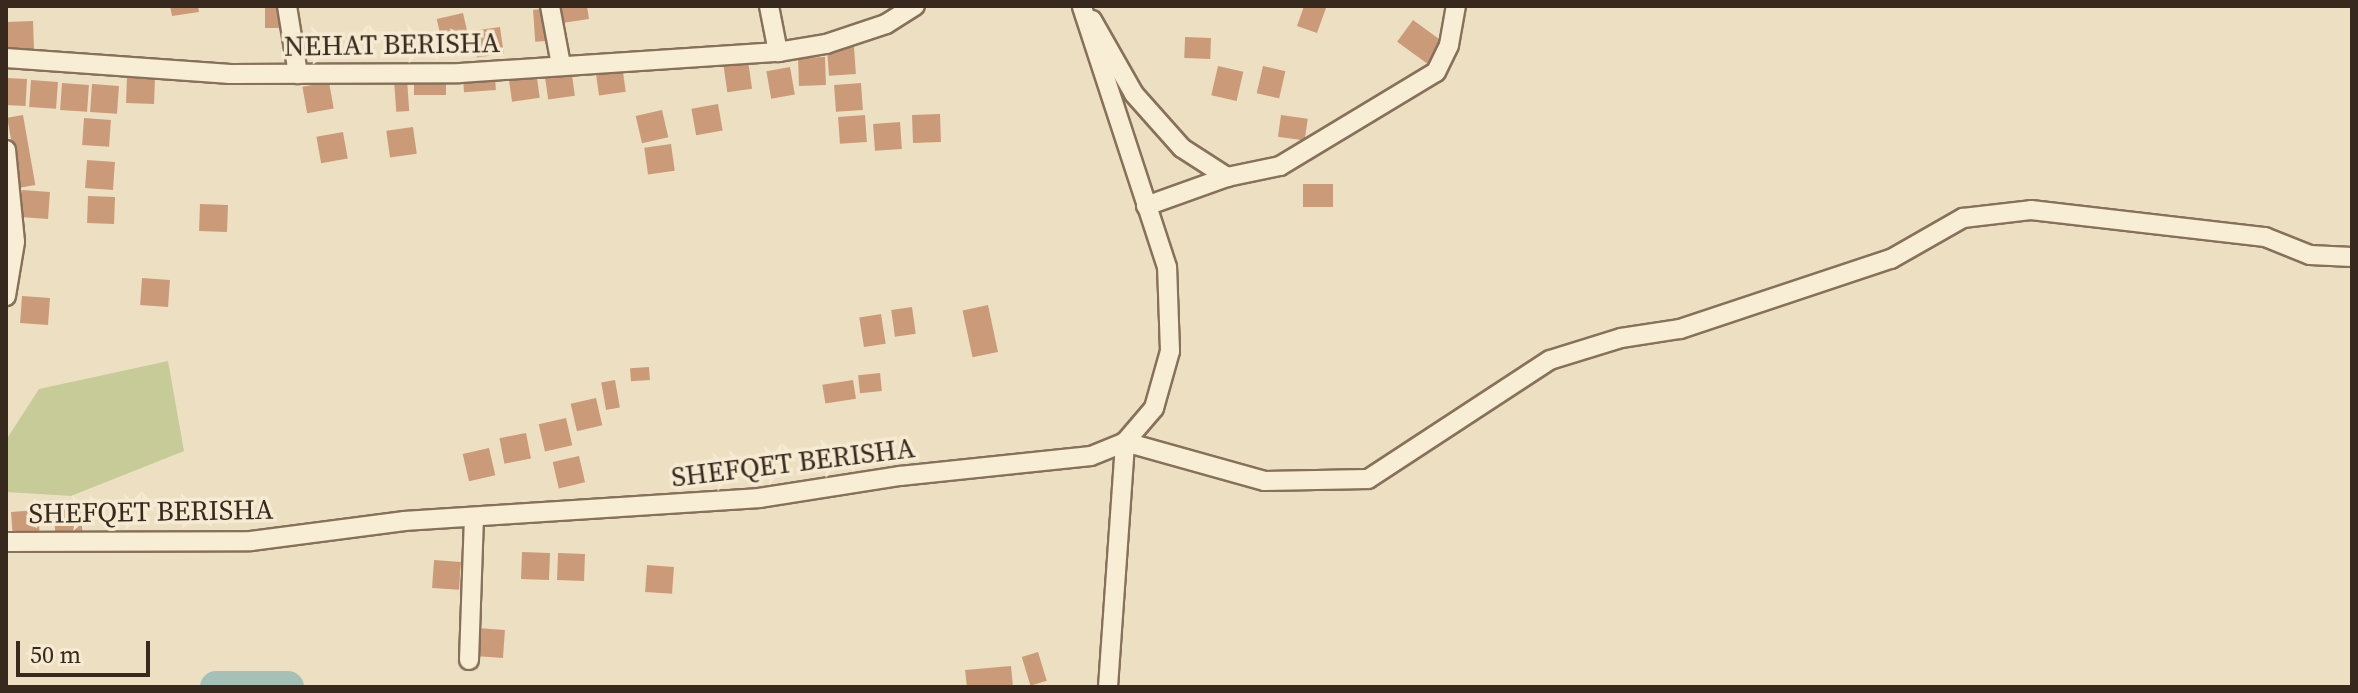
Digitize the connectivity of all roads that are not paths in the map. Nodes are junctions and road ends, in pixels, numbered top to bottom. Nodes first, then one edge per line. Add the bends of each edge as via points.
1 (287, 6) edge
2 (550, 6) edge
3 (769, 6) edge
4 (915, 6) edge
5 (1082, 6) edge
6 (1456, 6) edge
7 (778, 52) junction
8 (6, 58) edge
9 (561, 65) junction
10 (298, 74) junction
11 (6, 150) edge
12 (1227, 177) junction
13 (1146, 206) junction
14 (2352, 257) edge
15 (6, 296) edge
16 (1125, 442) junction
17 (474, 518) junction
18 (6, 542) edge
19 (469, 660) dead end
20 (1108, 687) edge

1 - 10 street
2 - 9 street
3 - 7 street
4 - 7 street, NEHAT BERISHA via 886,24 826,44
5 - 12 street via 1134,94 1182,148
5 - 13 street, SHEFQET BERISHA
6 - 12 street via 1449,45 1436,72 1280,166
7 - 9 street, NEHAT BERISHA
8 - 10 street, NEHAT BERISHA
9 - 10 street, NEHAT BERISHA via 460,73
11 - 15 street via 15,242
12 - 13 street
13 - 16 street, SHEFQET BERISHA via 1167,267 1170,351 1154,408
14 - 16 street via 2310,255 2265,237 2031,210 1963,218 1891,259 1680,329 1621,338 1550,360 1368,479 1265,481
16 - 17 street, SHEFQET BERISHA via 1091,456 900,476 759,498
16 - 20 street
17 - 18 street, SHEFQET BERISHA via 251,541
17 - 19 street

